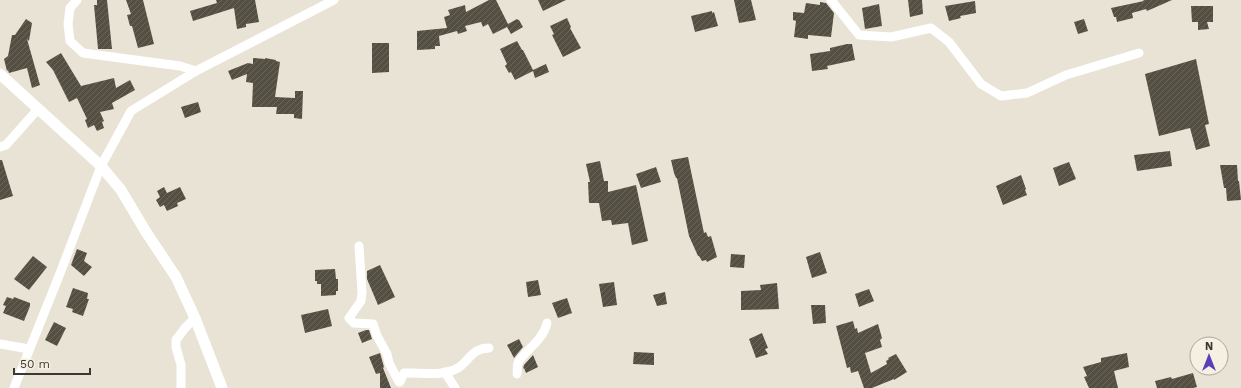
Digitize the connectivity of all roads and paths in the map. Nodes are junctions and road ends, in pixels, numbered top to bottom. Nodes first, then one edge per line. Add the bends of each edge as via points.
1 (77, 0) edge
2 (334, 0) edge
3 (832, 0) edge
4 (1139, 53) dead end
5 (196, 71) junction
6 (0, 74) edge
7 (38, 109) junction
8 (0, 147) edge
9 (101, 166) junction
10 (359, 246) dead end
11 (195, 318) junction
12 (547, 324) dead end
13 (0, 344) edge
14 (489, 348) dead end
15 (29, 349) junction
16 (445, 372) junction
17 (517, 374) dead end
18 (14, 388) edge
19 (181, 388) edge
20 (222, 388) edge
21 (455, 388) edge

1 - 5 street via 70,8 68,24 70,41 83,53 180,66
2 - 5 street
3 - 4 street via 859,35 891,38 932,28 949,42 981,84 1001,96 1027,93 1066,75
5 - 9 street via 131,111
6 - 7 street
7 - 8 street via 6,145
7 - 9 street
9 - 11 street via 121,190 176,277
9 - 15 street
10 - 16 street via 361,301 349,318 354,323 373,324 393,370 404,373
11 - 19 street via 176,340 181,365
11 - 20 street
12 - 17 street via 541,337 518,362
13 - 15 street
14 - 16 street via 477,351 457,368
15 - 18 street
16 - 21 street

